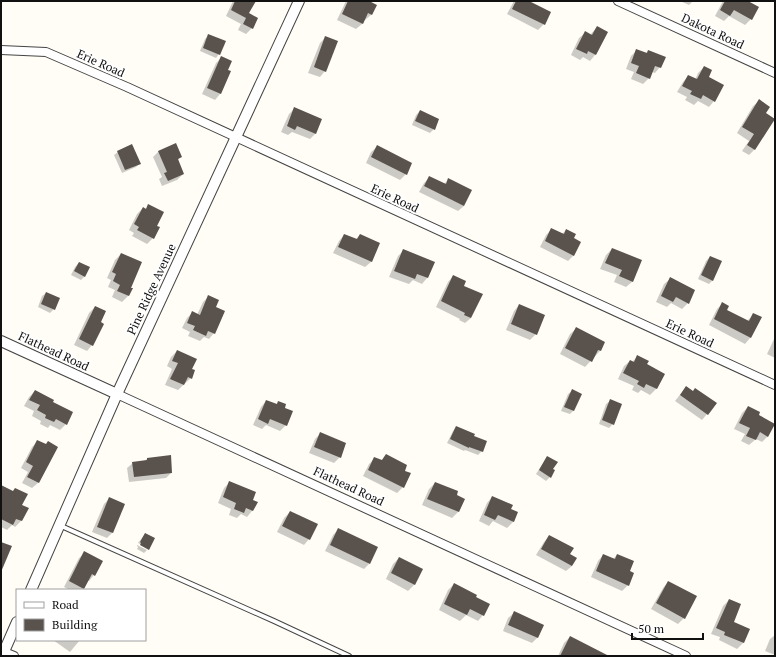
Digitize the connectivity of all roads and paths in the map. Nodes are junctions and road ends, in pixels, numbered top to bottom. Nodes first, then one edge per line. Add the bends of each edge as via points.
1 (299, 1) edge
2 (618, 1) edge
3 (1, 50) edge
4 (775, 73) edge
5 (236, 138) junction
6 (1, 341) edge
7 (775, 385) edge
8 (117, 394) junction
9 (59, 525) junction
10 (31, 589) edge
11 (16, 624) edge
12 (3, 654) edge
13 (14, 656) edge
14 (349, 656) edge
15 (686, 656) edge

1 - 5 street, Pine Ridge Avenue
2 - 4 street, Dakota Road
3 - 5 street, Erie Road via 46,52
5 - 7 street, Erie Road
5 - 8 street, Pine Ridge Avenue
6 - 8 street, Flathead Road
8 - 9 street, Pine Ridge Avenue
8 - 15 street, Flathead Road
9 - 10 street, Pine Ridge Avenue
9 - 14 lane
11 - 12 street
12 - 13 street

